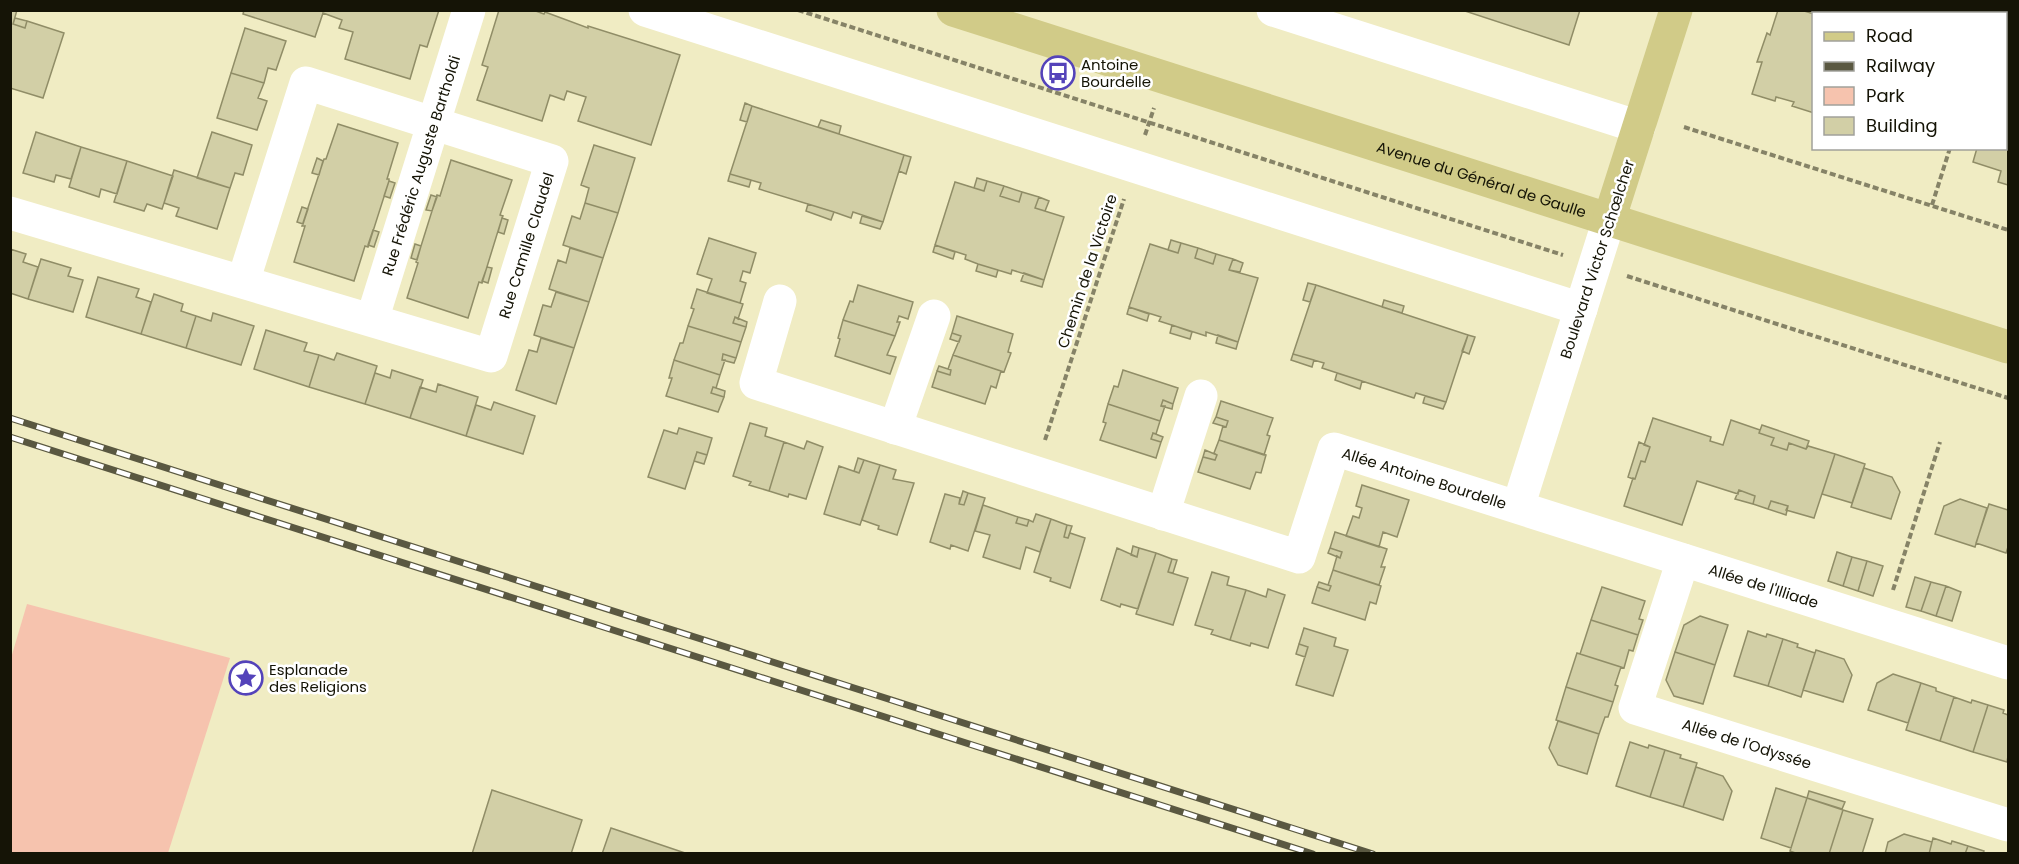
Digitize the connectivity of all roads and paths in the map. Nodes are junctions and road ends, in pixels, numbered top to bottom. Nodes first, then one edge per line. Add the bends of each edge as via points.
1 (469, 10) edge
2 (645, 10) edge
3 (798, 10) edge
4 (953, 10) edge
5 (1273, 10) edge
6 (1676, 10) edge
7 (1163, 78) junction
8 (434, 123) junction
9 (1149, 123) junction
10 (1639, 127) junction
11 (1684, 127) dead end
12 (1949, 150) edge
13 (1134, 166) junction
14 (1932, 205) junction
15 (10, 213) edge
16 (1609, 220) junction
17 (2008, 230) edge
18 (1594, 265) junction
19 (243, 282) junction
20 (780, 301) dead end
21 (1581, 309) junction
22 (934, 316) dead end
23 (372, 320) junction
24 (2008, 347) edge
25 (1202, 396) dead end
26 (2008, 398) edge
27 (896, 428) junction
28 (1940, 442) dead end
29 (1035, 472) junction
30 (1518, 507) junction
31 (1163, 513) junction
32 (1683, 560) junction
33 (1883, 624) junction
34 (2008, 663) edge
35 (2008, 825) edge

1 - 8 street, Rue Frédéric Auguste Bartholdi
2 - 13 street
3 - 9 path
4 - 7 main road, Avenue du Général de Gaulle
5 - 10 street
6 - 10 main road, Boulevard Victor Schœlcher
7 - 9 path, Chemin de la Victoire
7 - 16 main road, Avenue du Général de Gaulle
8 - 19 street, Rue Camille Claudel via 306,83
8 - 23 street, Rue Frédéric Auguste Bartholdi
8 - 23 street, Rue Camille Claudel via 552,160 498,334 491,356
9 - 13 path, Chemin de la Victoire
9 - 18 path
10 - 16 main road, Boulevard Victor Schœlcher
11 - 14 path
12 - 14 path
13 - 21 street
13 - 29 path, Chemin de la Victoire
14 - 17 path
15 - 19 street, Rue Camille Claudel
16 - 18 street, Boulevard Victor Schœlcher
16 - 24 main road, Avenue du Général de Gaulle
18 - 21 street, Boulevard Victor Schœlcher
18 - 26 path
19 - 23 street, Rue Camille Claudel
20 - 27 street, Allée Antoine Bourdelle via 756,383
21 - 30 street, Boulevard Victor Schœlcher
22 - 27 street
25 - 31 street
27 - 29 street, Allée Antoine Bourdelle
28 - 33 path
29 - 31 street, Allée Antoine Bourdelle
30 - 31 street, Allée Antoine Bourdelle via 1335,449 1299,557
30 - 32 street, Allée de l'Illiade
32 - 33 street, Allée de l'Illiade
32 - 35 street, Allée de l'Odyssée via 1635,708
33 - 34 street, Allée de l'Illiade

